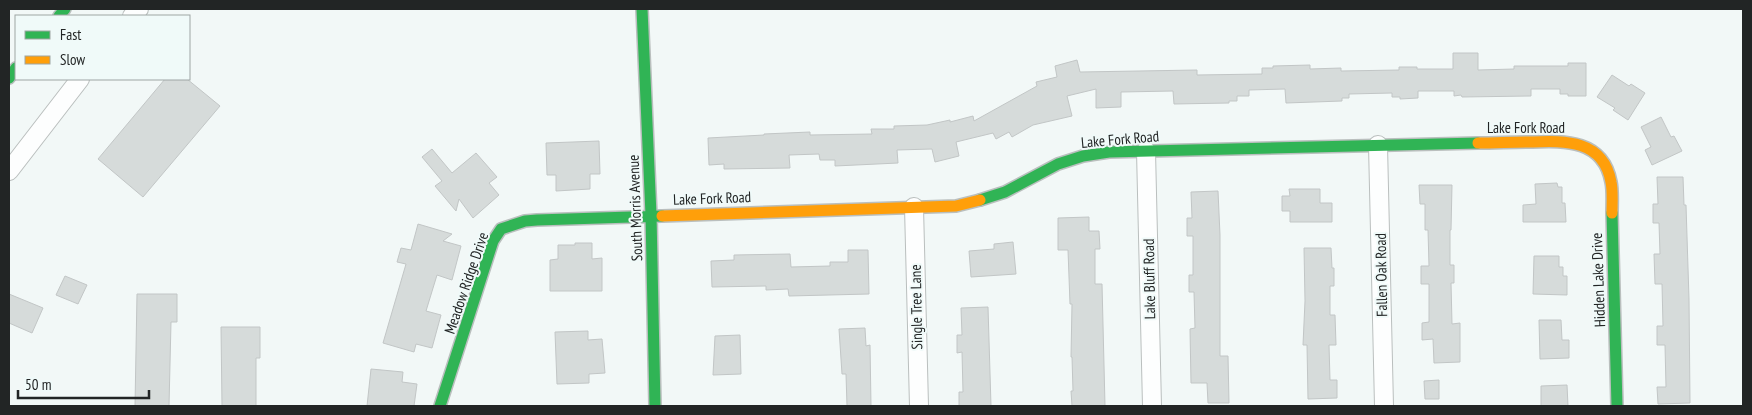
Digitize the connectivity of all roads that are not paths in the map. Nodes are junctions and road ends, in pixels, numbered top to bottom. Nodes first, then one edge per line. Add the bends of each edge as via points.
1 (642, 9) edge
2 (79, 80) edge
3 (1378, 145) junction
4 (1146, 151) junction
5 (1598, 156) joint
6 (9, 171) edge
7 (914, 207) junction
8 (651, 215) junction
9 (440, 406) edge
10 (656, 406) edge
11 (919, 406) edge
12 (1152, 406) edge
13 (1384, 406) edge
14 (1617, 406) edge

1 - 8 main road, South Morris Avenue
2 - 6 street
3 - 4 main road, Lake Fork Road
3 - 5 main road, Lake Fork Road via 1564,141 1583,145
3 - 13 street, Fallen Oak Road
4 - 7 main road, Lake Fork Road via 1083,156 1058,164 989,198 956,206
4 - 12 street, Lake Bluff Road
5 - 14 main road, Hidden Lake Drive via 1611,182
7 - 8 main road, Lake Fork Road
7 - 11 street, Single Tree Lane
8 - 9 main road, Meadow Ridge Drive via 525,221 501,229 493,241
8 - 10 main road, South Morris Avenue

